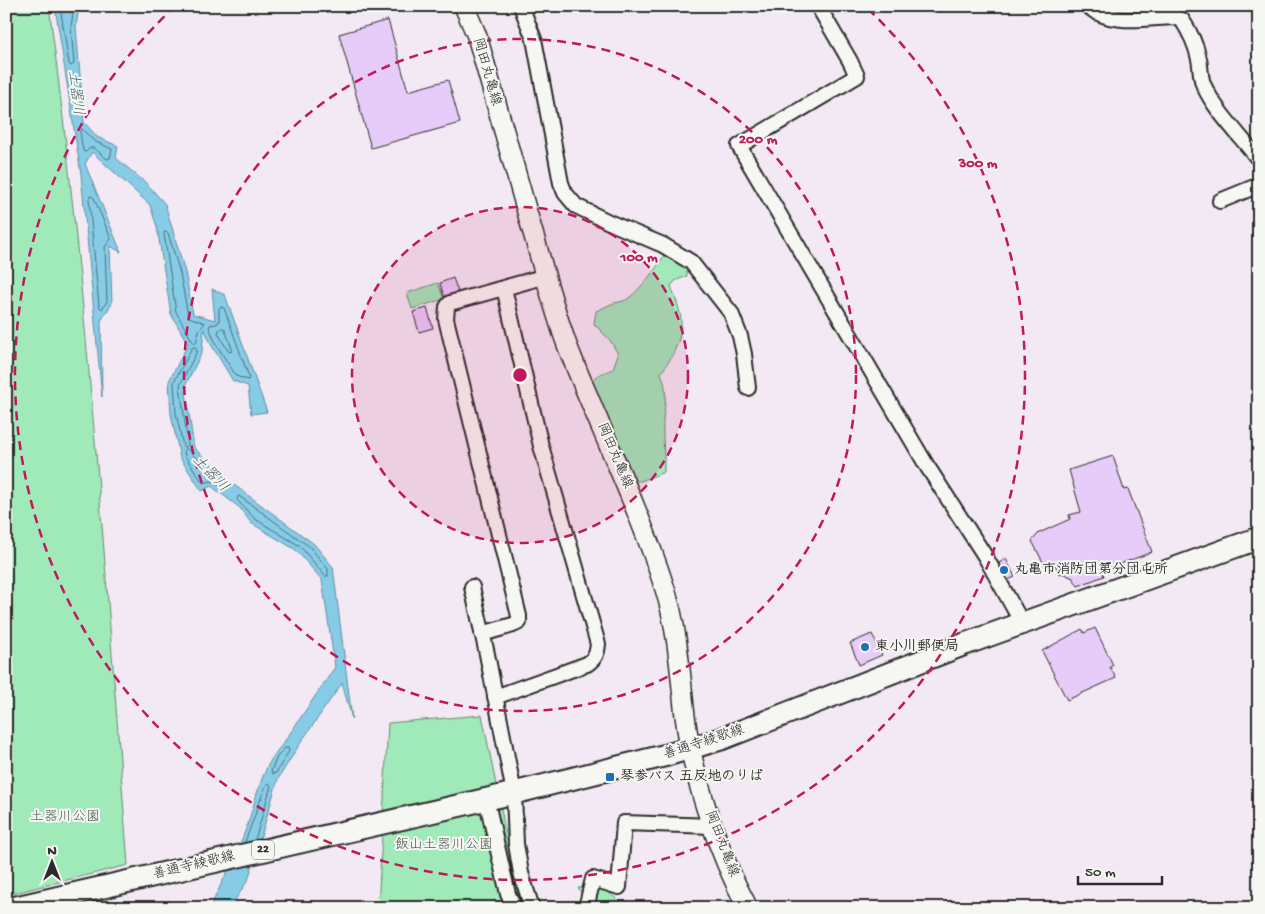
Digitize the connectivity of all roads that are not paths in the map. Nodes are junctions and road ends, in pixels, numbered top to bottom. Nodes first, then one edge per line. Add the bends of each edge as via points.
1 (464, 6) edge
2 (521, 6) edge
3 (818, 6) edge
4 (1088, 6) edge
5 (1259, 160) edge
6 (1259, 185) edge
7 (1220, 201) dead end
8 (546, 276) junction
9 (504, 288) junction
10 (748, 388) dead end
11 (1259, 538) edge
12 (472, 587) dead end
13 (1022, 623) junction
14 (482, 634) junction
15 (495, 697) junction
16 (691, 747) junction
17 (514, 793) junction
18 (489, 811) dead end
19 (524, 826) dead end
20 (712, 826) junction
21 (12, 908) edge
22 (514, 908) edge
23 (532, 908) edge
24 (539, 908) edge
25 (586, 908) edge
26 (748, 908) edge

1 - 8 main road, 岡田丸亀線 via 477,36
2 - 10 street via 534,40 561,183 566,193 576,206 663,245 692,262 730,313 740,336
3 - 13 street via 857,76 739,146
4 - 5 street via 1110,18 1182,20 1199,57 1202,83 1219,111
6 - 7 street
8 - 9 street
8 - 16 main road, 岡田丸亀線 via 566,343 628,489 665,592 680,662
9 - 14 street via 450,303 446,319 519,616 519,622 513,626
9 - 15 street via 541,446 598,644 594,660
11 - 13 main road, 善通寺綾歌線 / 22
12 - 14 street
13 - 16 main road, 善通寺綾歌線 / 22 via 721,739
14 - 15 street
15 - 17 street
16 - 17 main road, 善通寺綾歌線 / 22
16 - 20 main road, 岡田丸亀線
17 - 21 main road, 善通寺綾歌線 / 22
17 - 23 street via 516,844
18 - 22 street
19 - 24 street via 525,851
20 - 25 street via 624,822 619,886 593,879
20 - 26 main road, 岡田丸亀線

